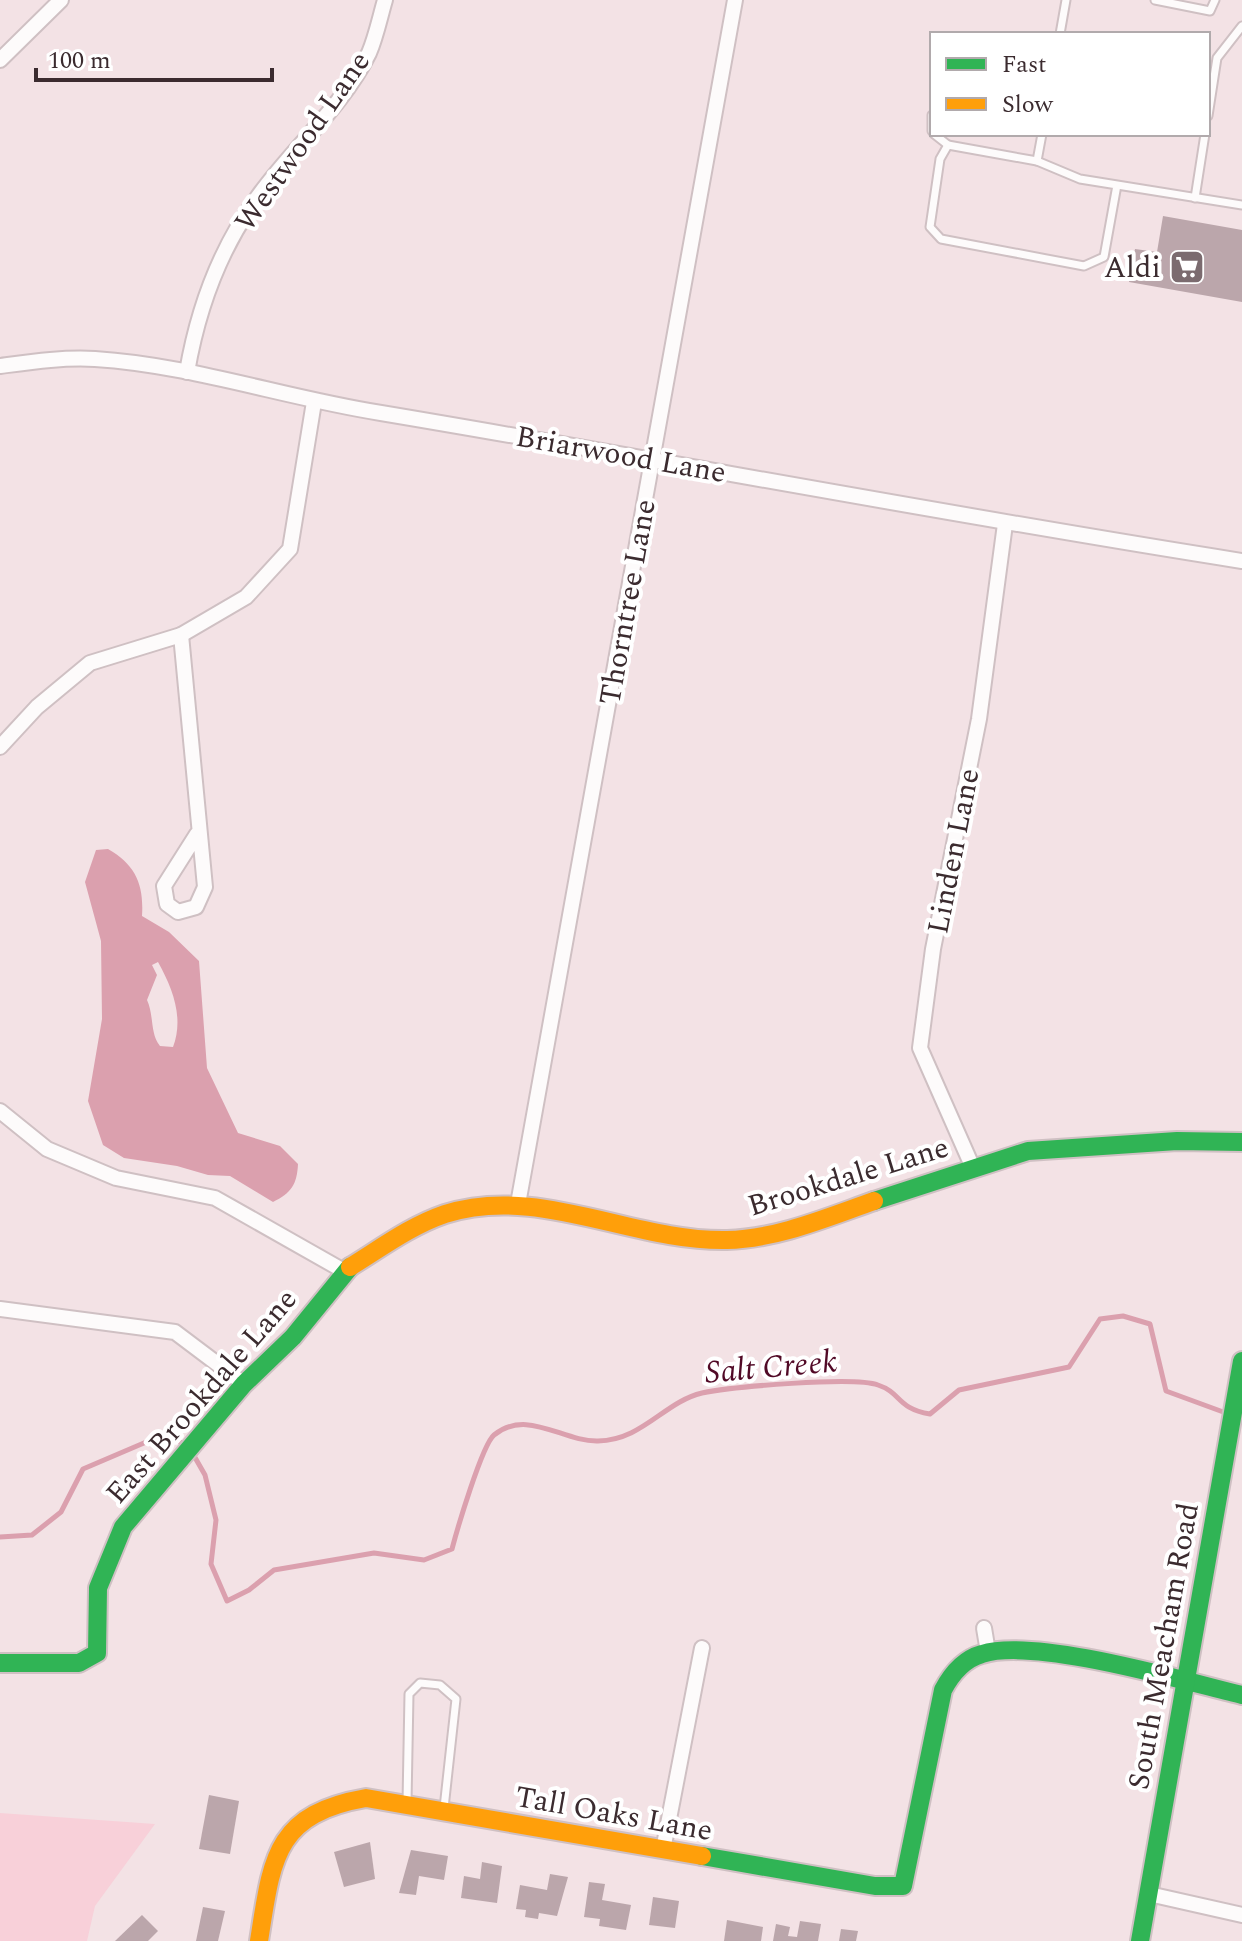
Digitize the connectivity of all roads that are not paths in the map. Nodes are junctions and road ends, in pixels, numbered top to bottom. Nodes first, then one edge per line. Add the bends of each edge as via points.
1 (61, 0) edge
2 (385, 0) edge
3 (735, 0) edge
4 (1066, 0) edge
5 (1155, 0) edge
6 (1215, 0) edge
7 (1165, 1) edge
8 (1242, 26) edge
9 (1060, 32) edge
10 (0, 60) edge
11 (1210, 103) edge
12 (937, 136) edge
13 (1042, 136) edge
14 (1205, 136) edge
15 (948, 145) junction
16 (1037, 161) junction
17 (1117, 185) junction
18 (1195, 198) junction
19 (1242, 205) edge
20 (0, 366) edge
21 (187, 372) junction
22 (314, 402) junction
23 (653, 459) junction
24 (1005, 524) junction
25 (1242, 561) edge
26 (181, 635) junction
27 (0, 747) edge
28 (197, 834) junction
29 (0, 1111) edge
30 (1242, 1142) edge
31 (973, 1168) junction
32 (518, 1204) junction
33 (344, 1271) junction
34 (0, 1309) edge
35 (1241, 1367) edge
36 (244, 1384) junction
37 (984, 1628) dead end
38 (702, 1648) dead end
39 (988, 1652) junction
40 (0, 1663) edge
41 (1187, 1682) junction
42 (1242, 1695) edge
43 (407, 1806) junction
44 (443, 1812) junction
45 (663, 1850) junction
46 (1149, 1894) junction
47 (1242, 1915) edge
48 (259, 1941) edge
49 (1140, 1941) edge

1 - 10 street
2 - 21 street, Westwood Lane via 362,63 341,97 257,198 213,274 195,326
3 - 23 street, Thorntree Lane
4 - 9 lane
5 - 7 lane
6 - 7 lane via 1210,11
8 - 11 lane via 1217,58
12 - 15 lane
13 - 16 lane
14 - 18 lane
15 - 16 lane
15 - 17 lane via 940,159 930,227 941,239 1084,266 1104,257
16 - 17 lane via 1080,179
17 - 18 lane
18 - 19 lane
20 - 21 street, Briarwood Lane via 93,358
21 - 22 street, Briarwood Lane
22 - 23 street, Briarwood Lane
22 - 26 street via 290,549 246,597
23 - 24 street, Briarwood Lane
23 - 32 street, Thorntree Lane
24 - 25 street, Briarwood Lane
24 - 31 street, Linden Lane via 979,719 933,949 920,1048
26 - 27 street via 90,663
26 - 28 street
28 - 28 street via 164,886 167,904 178,912 190,910 204,895
29 - 33 street via 47,1149 116,1178 215,1198
30 - 31 street, Brookdale Lane via 1086,1145 1028,1151
31 - 32 street, Brookdale Lane via 790,1229 729,1240 660,1235
32 - 33 street, Brookdale Lane via 449,1213 417,1225
33 - 36 street, East Brookdale Lane via 272,1361
34 - 36 street via 175,1332
35 - 41 street, South Meacham Road
36 - 40 street, East Brookdale Lane via 123,1527 98,1588 97,1653 79,1663
37 - 39 street
38 - 45 street
39 - 41 street via 1053,1655
39 - 45 street, Tall Oaks Lane via 954,1670 943,1690 903,1886 875,1886
41 - 42 street
41 - 46 street, South Meacham Road
43 - 44 street, Tall Oaks Lane
43 - 44 lane via 409,1694 420,1683 440,1685 456,1699
43 - 48 street, Tall Oaks Lane via 366,1798 317,1809 295,1827 274,1856
44 - 45 street, Tall Oaks Lane
46 - 47 street
46 - 49 street, South Meacham Road

